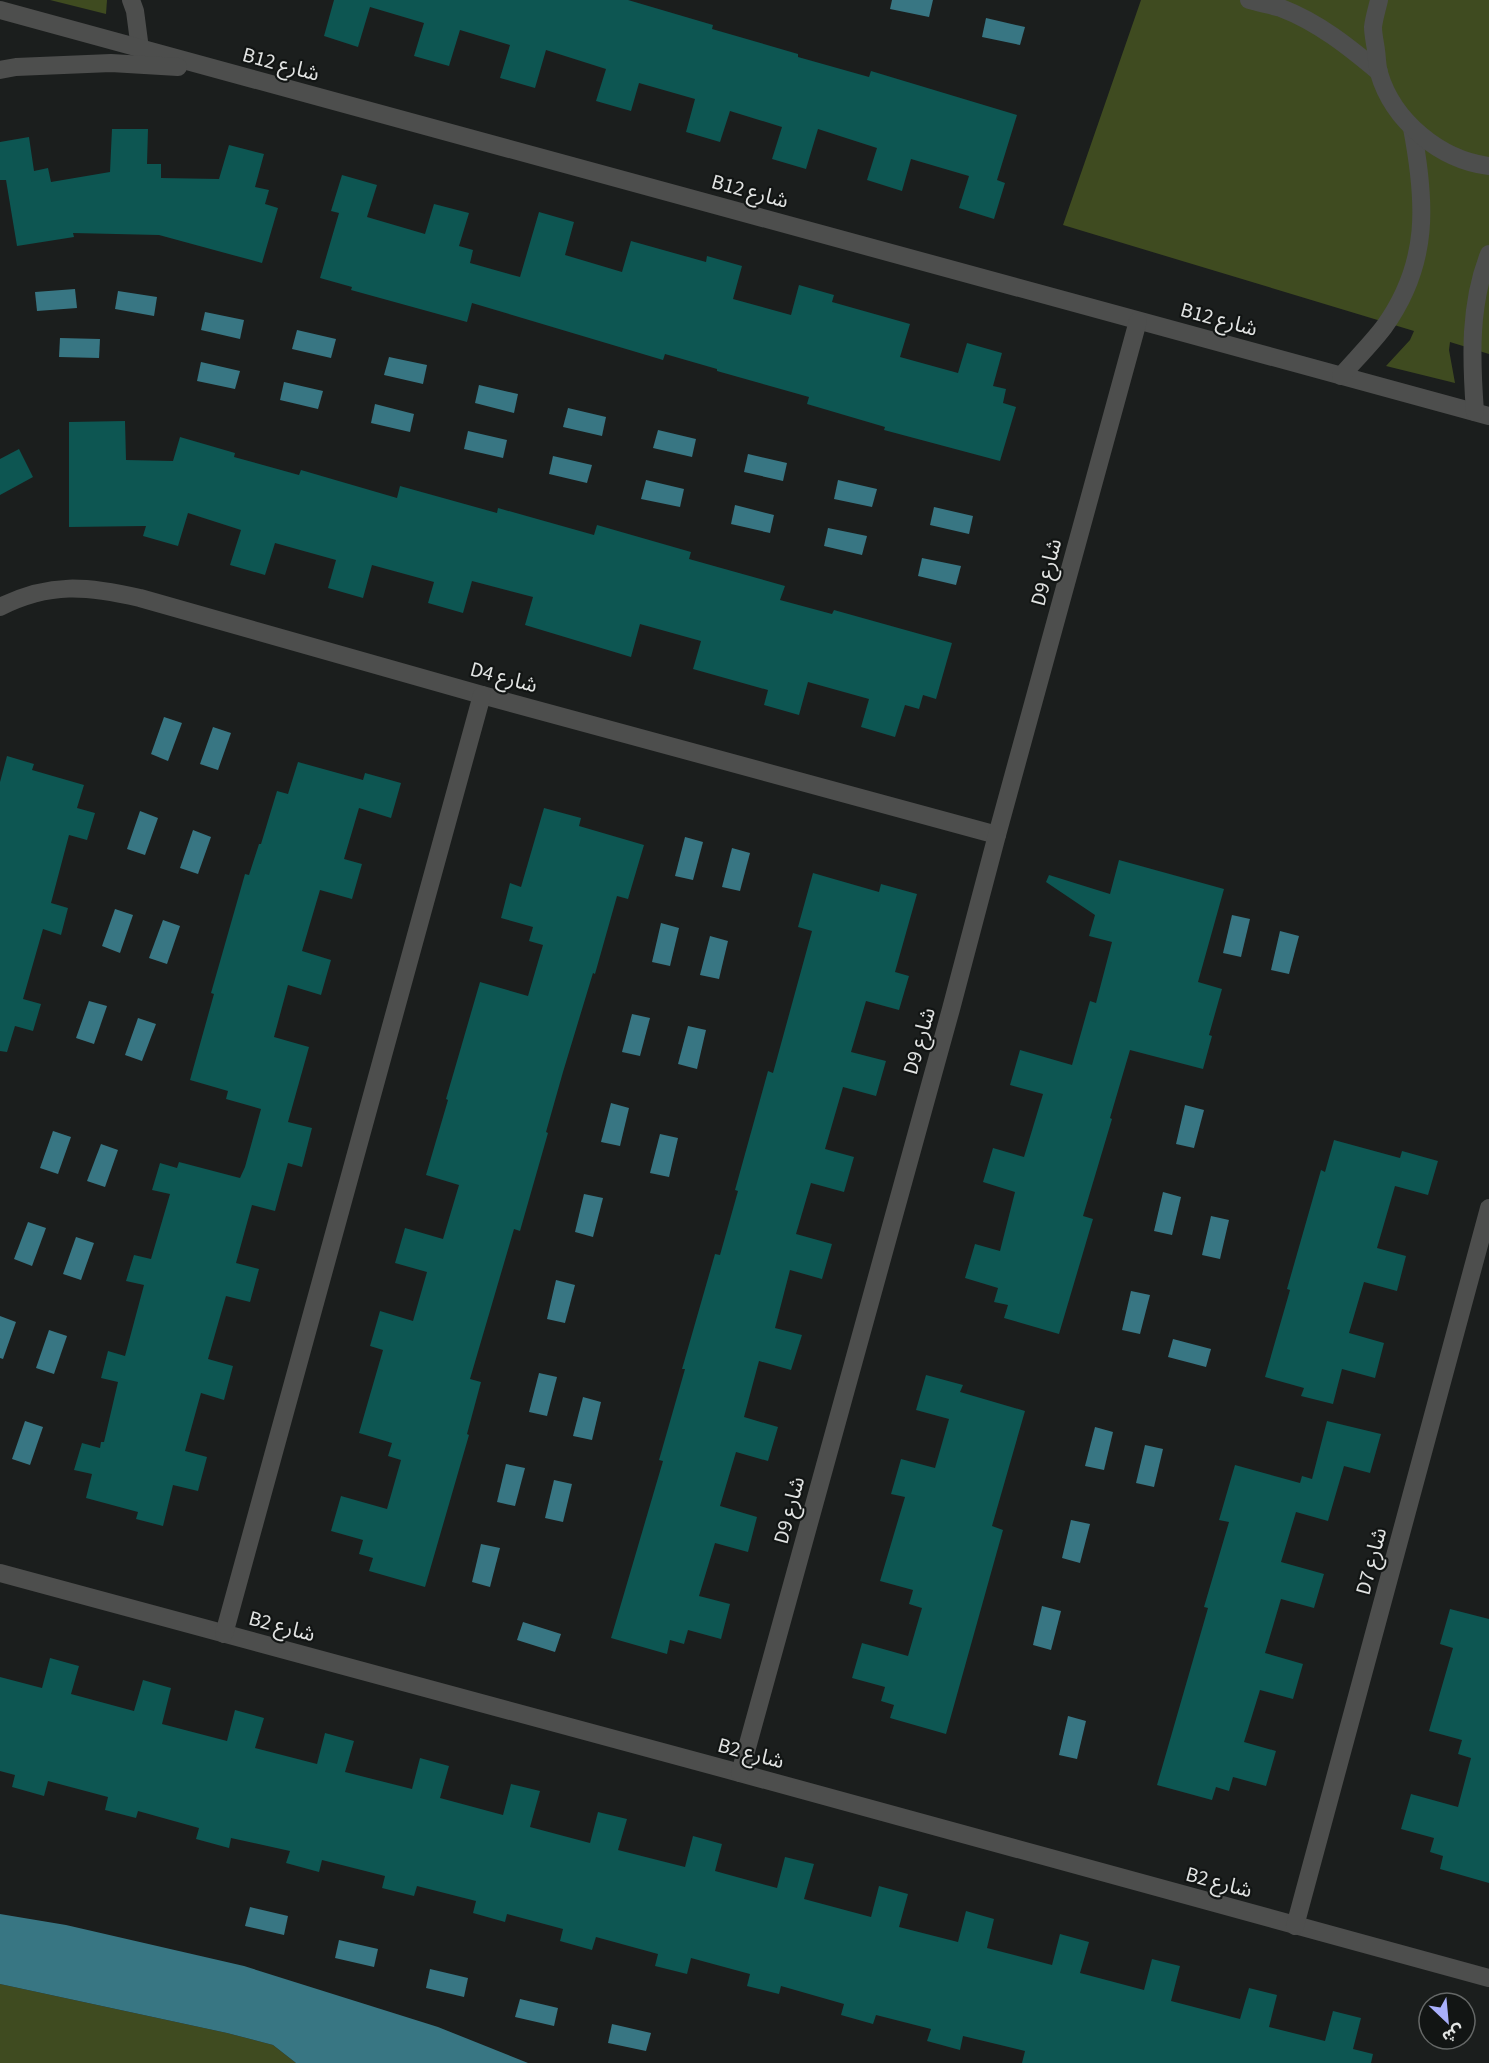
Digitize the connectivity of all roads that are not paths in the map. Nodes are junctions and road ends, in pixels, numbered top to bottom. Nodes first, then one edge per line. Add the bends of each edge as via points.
1 (131, 0) edge
2 (1249, 0) edge
3 (1379, 0) edge
4 (0, 10) edge
5 (140, 48) junction
6 (214, 69) junction
7 (0, 70) edge
8 (1379, 72) junction
9 (1413, 128) junction
10 (1489, 166) edge
11 (1489, 254) edge
12 (1138, 321) junction
13 (1341, 376) junction
14 (1482, 414) edge
15 (0, 607) edge
16 (482, 695) junction
17 (997, 835) junction
18 (1489, 1208) edge
19 (0, 1573) edge
20 (224, 1634) junction
21 (740, 1773) junction
22 (1295, 1926) junction
23 (1489, 1978) edge

1 - 5 street
2 - 8 street via 1281,8 1316,25
3 - 8 street via 1373,28
4 - 5 street, B12 شارع
5 - 6 street, B12 شارع
6 - 7 street via 111,63
6 - 12 street, B12 شارع
8 - 9 street via 1398,111
9 - 10 street via 1441,150
9 - 13 street via 1423,208 1411,275 1384,327
11 - 14 street via 1474,310 1471,357
12 - 13 street, B12 شارع
12 - 17 street, D9 شارع
13 - 14 street, B12 شارع
15 - 16 street, D4 شارع via 34,593 70,587 105,590
16 - 17 street, D4 شارع
16 - 20 street
17 - 21 street, D9 شارع
18 - 22 street, D7 شارع
19 - 20 street, B2 شارع
20 - 21 street, B2 شارع
21 - 22 street, B2 شارع
22 - 23 street, B2 شارع

